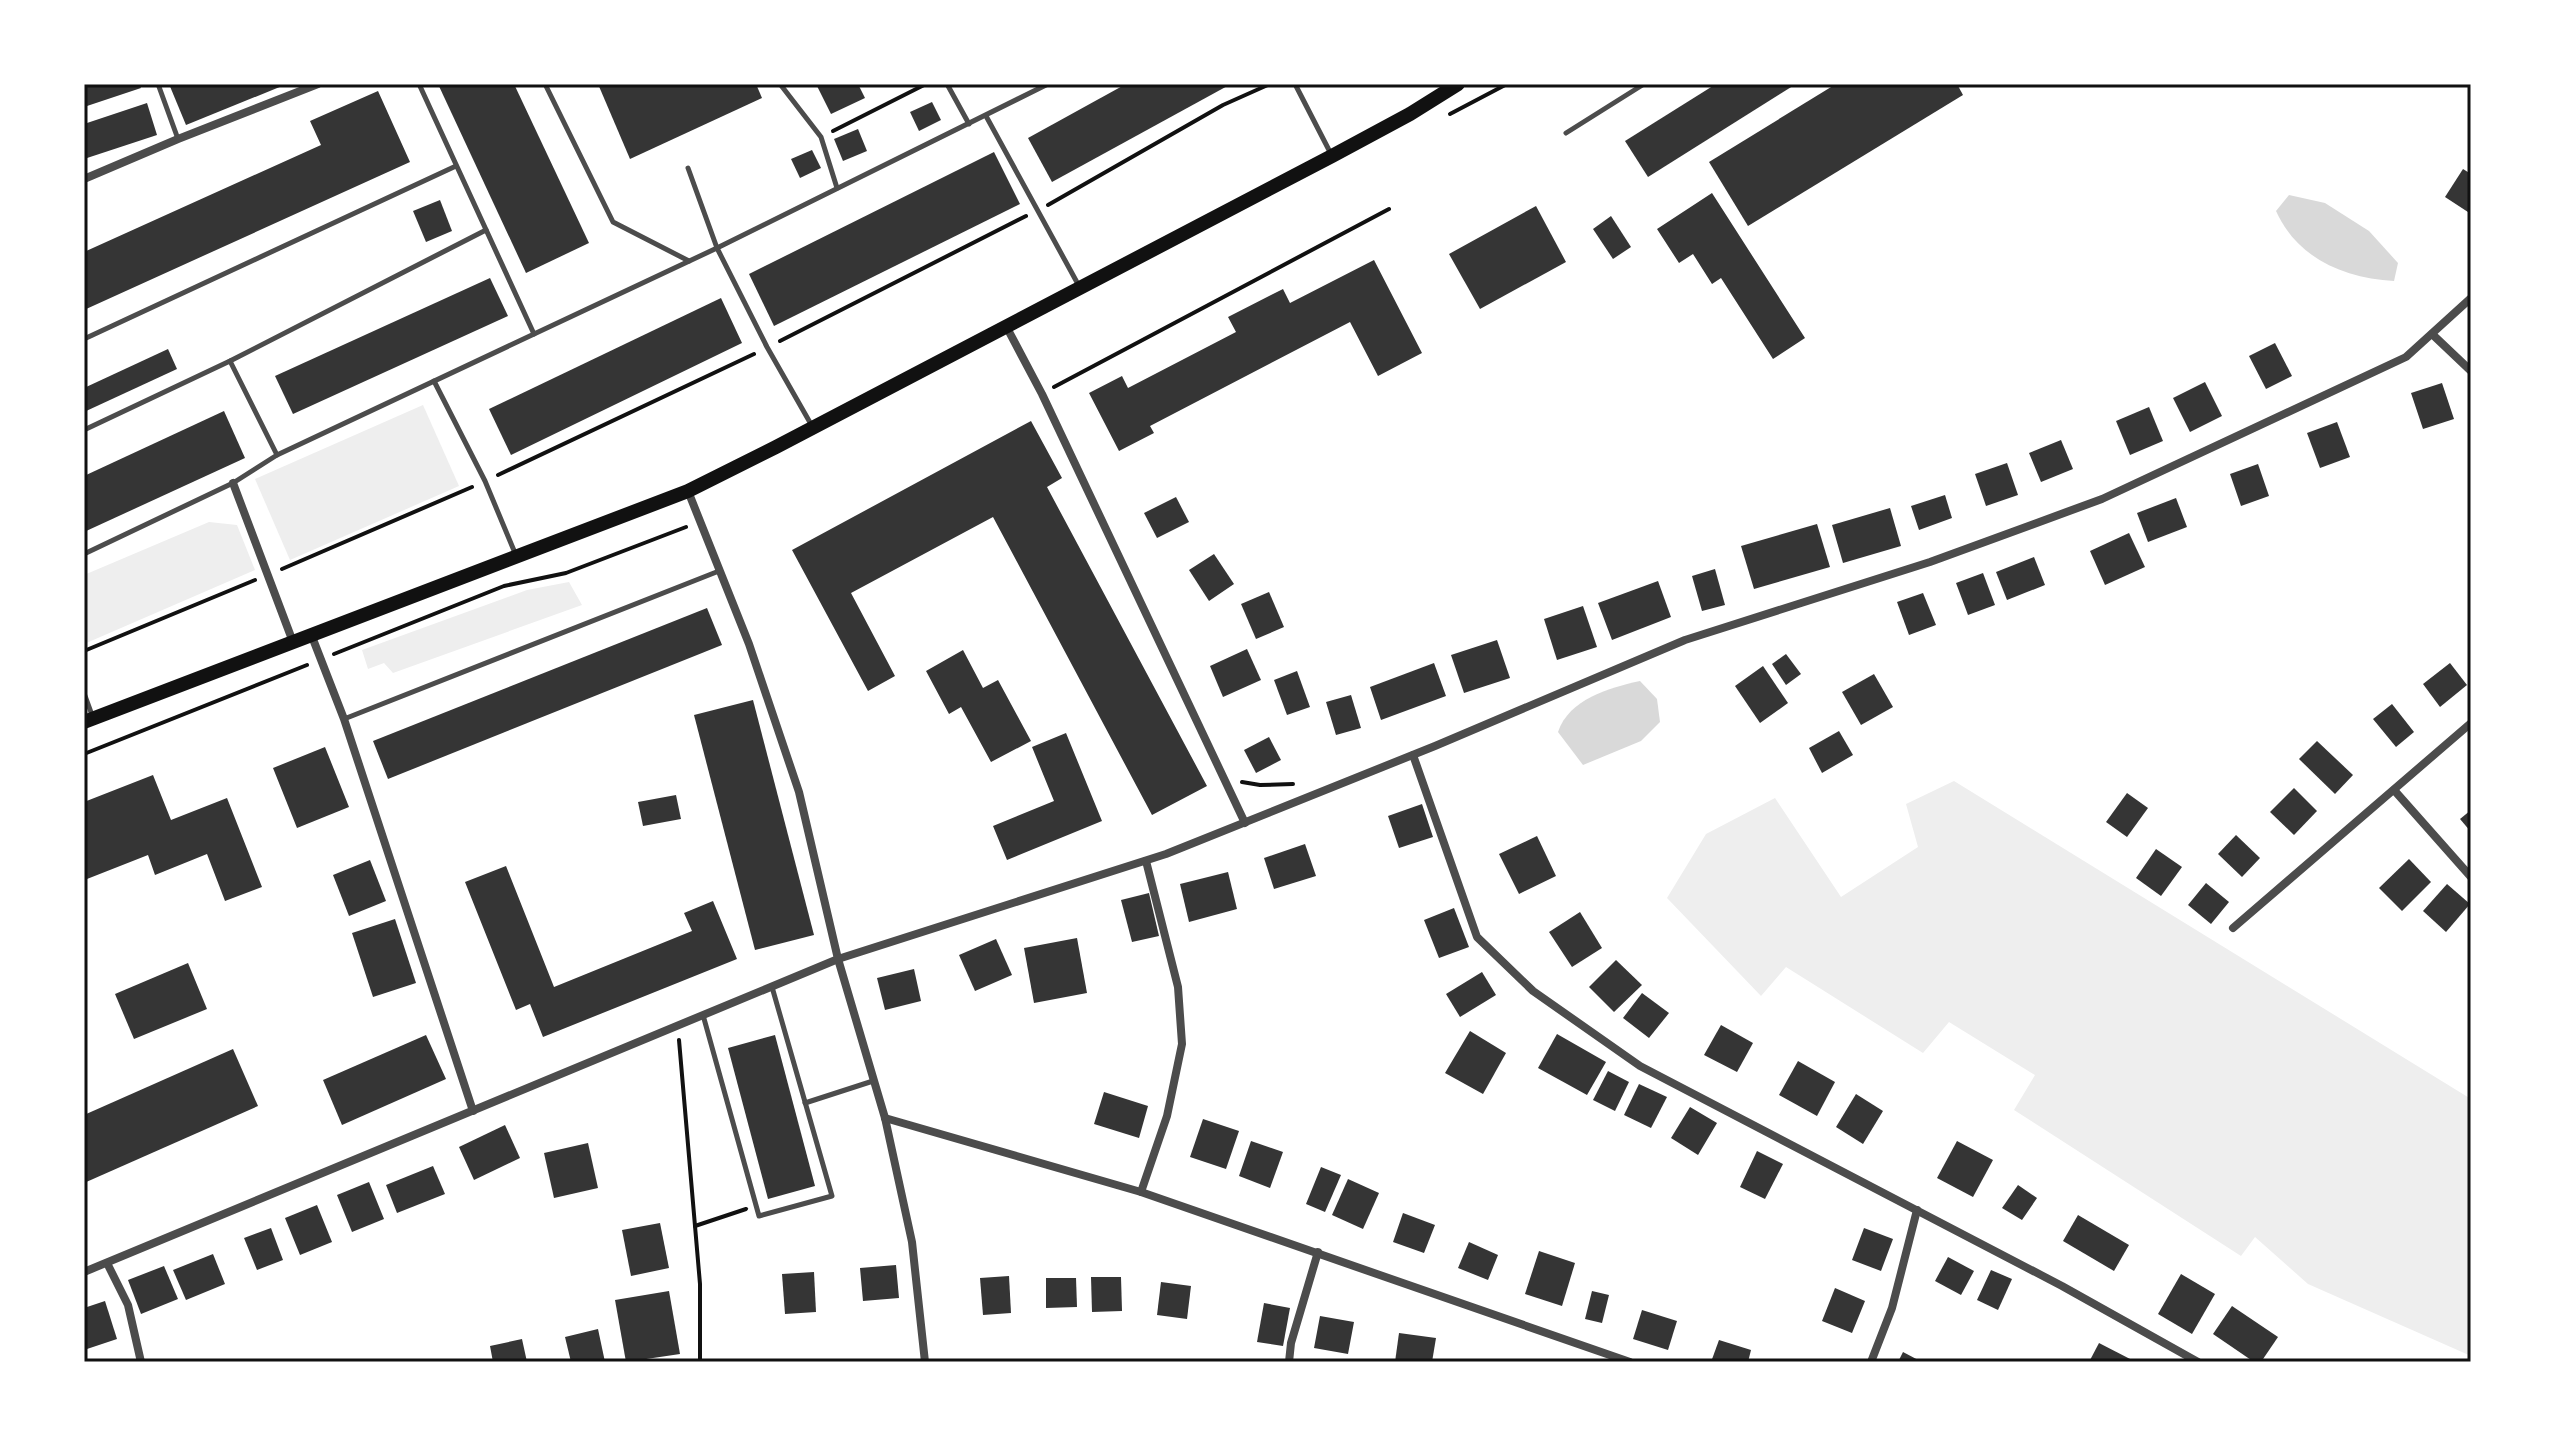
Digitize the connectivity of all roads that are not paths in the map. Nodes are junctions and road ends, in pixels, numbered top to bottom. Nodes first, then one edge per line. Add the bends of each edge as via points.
1 (158, 84) edge
2 (318, 84) edge
3 (419, 84) edge
4 (545, 84) edge
5 (780, 84) edge
6 (947, 84) edge
7 (1048, 84) edge
8 (1295, 84) edge
9 (1458, 84) edge
10 (1644, 84) edge
11 (986, 115) junction
12 (969, 124) junction
13 (1566, 133) dead end
14 (178, 139) junction
15 (1332, 156) junction
16 (456, 166) junction
17 (688, 168) dead end
18 (84, 179) edge
19 (837, 188) junction
20 (486, 230) junction
21 (717, 248) junction
22 (690, 261) junction
23 (1079, 287) junction
24 (2471, 298) edge
25 (1006, 325) junction
26 (534, 334) junction
27 (2432, 334) junction
28 (84, 339) edge
29 (230, 361) junction
30 (2471, 371) edge
31 (434, 381) junction
32 (813, 428) junction
33 (84, 430) edge
34 (277, 455) junction
35 (233, 483) junction
36 (688, 491) junction
37 (84, 554) edge
38 (516, 556) junction
39 (719, 570) junction
40 (311, 634) junction
41 (293, 642) junction
42 (84, 693) edge
43 (344, 719) junction
44 (89, 720) edge
45 (2471, 723) edge
46 (1413, 755) junction
47 (2394, 790) junction
48 (1245, 823) junction
49 (1146, 861) junction
50 (2471, 877) edge
51 (2233, 928) dead end
52 (838, 959) junction
53 (772, 987) junction
54 (703, 1015) junction
55 (875, 1081) junction
56 (805, 1103) junction
57 (473, 1111) junction
58 (885, 1118) junction
59 (1141, 1192) junction
60 (1917, 1210) junction
61 (1318, 1252) junction
62 (107, 1263) junction
63 (84, 1272) edge
64 (141, 1362) edge
65 (925, 1362) edge
66 (1289, 1362) edge
67 (1630, 1362) edge
68 (1871, 1362) edge
69 (2198, 1362) edge

1 - 14 lane
2 - 14 street
3 - 16 lane
4 - 22 lane via 613,222
5 - 19 lane via 821,137
6 - 12 lane
7 - 11 lane
8 - 15 lane
9 - 15 main road
10 - 13 lane
11 - 12 lane
11 - 23 lane
12 - 19 lane
14 - 18 street
15 - 23 main road
16 - 20 lane
16 - 28 lane
17 - 21 lane
19 - 21 lane
20 - 26 lane
20 - 29 lane
21 - 22 lane
21 - 32 lane
22 - 26 lane
23 - 25 main road
24 - 27 street
25 - 32 main road
25 - 48 street
26 - 31 lane
27 - 30 street
27 - 46 street via 2406,357 2102,499 1930,562 1685,640
29 - 33 lane
29 - 34 lane
31 - 34 lane
31 - 38 lane
32 - 36 main road
34 - 35 lane
35 - 37 lane
35 - 41 street
36 - 38 main road
36 - 39 street
38 - 40 main road
39 - 43 lane
39 - 52 street via 799,792
40 - 41 main road
40 - 43 street
41 - 44 main road
42 - 44 lane
43 - 57 street
45 - 47 street
46 - 48 street
46 - 60 street via 1477,937 1533,991 1640,1066
47 - 50 street
47 - 51 street
48 - 49 street
49 - 52 street
49 - 59 street via 1178,987 1182,1044 1167,1116
52 - 53 street
52 - 55 street
53 - 54 street
53 - 56 lane
54 - 56 lane via 759,1216 832,1196
54 - 57 street
55 - 56 lane
55 - 58 street
57 - 62 street
58 - 59 street
58 - 65 street via 912,1242
59 - 61 street
60 - 68 street via 1892,1308
60 - 69 street
61 - 66 street
61 - 67 street
62 - 63 street
62 - 64 street via 128,1305

